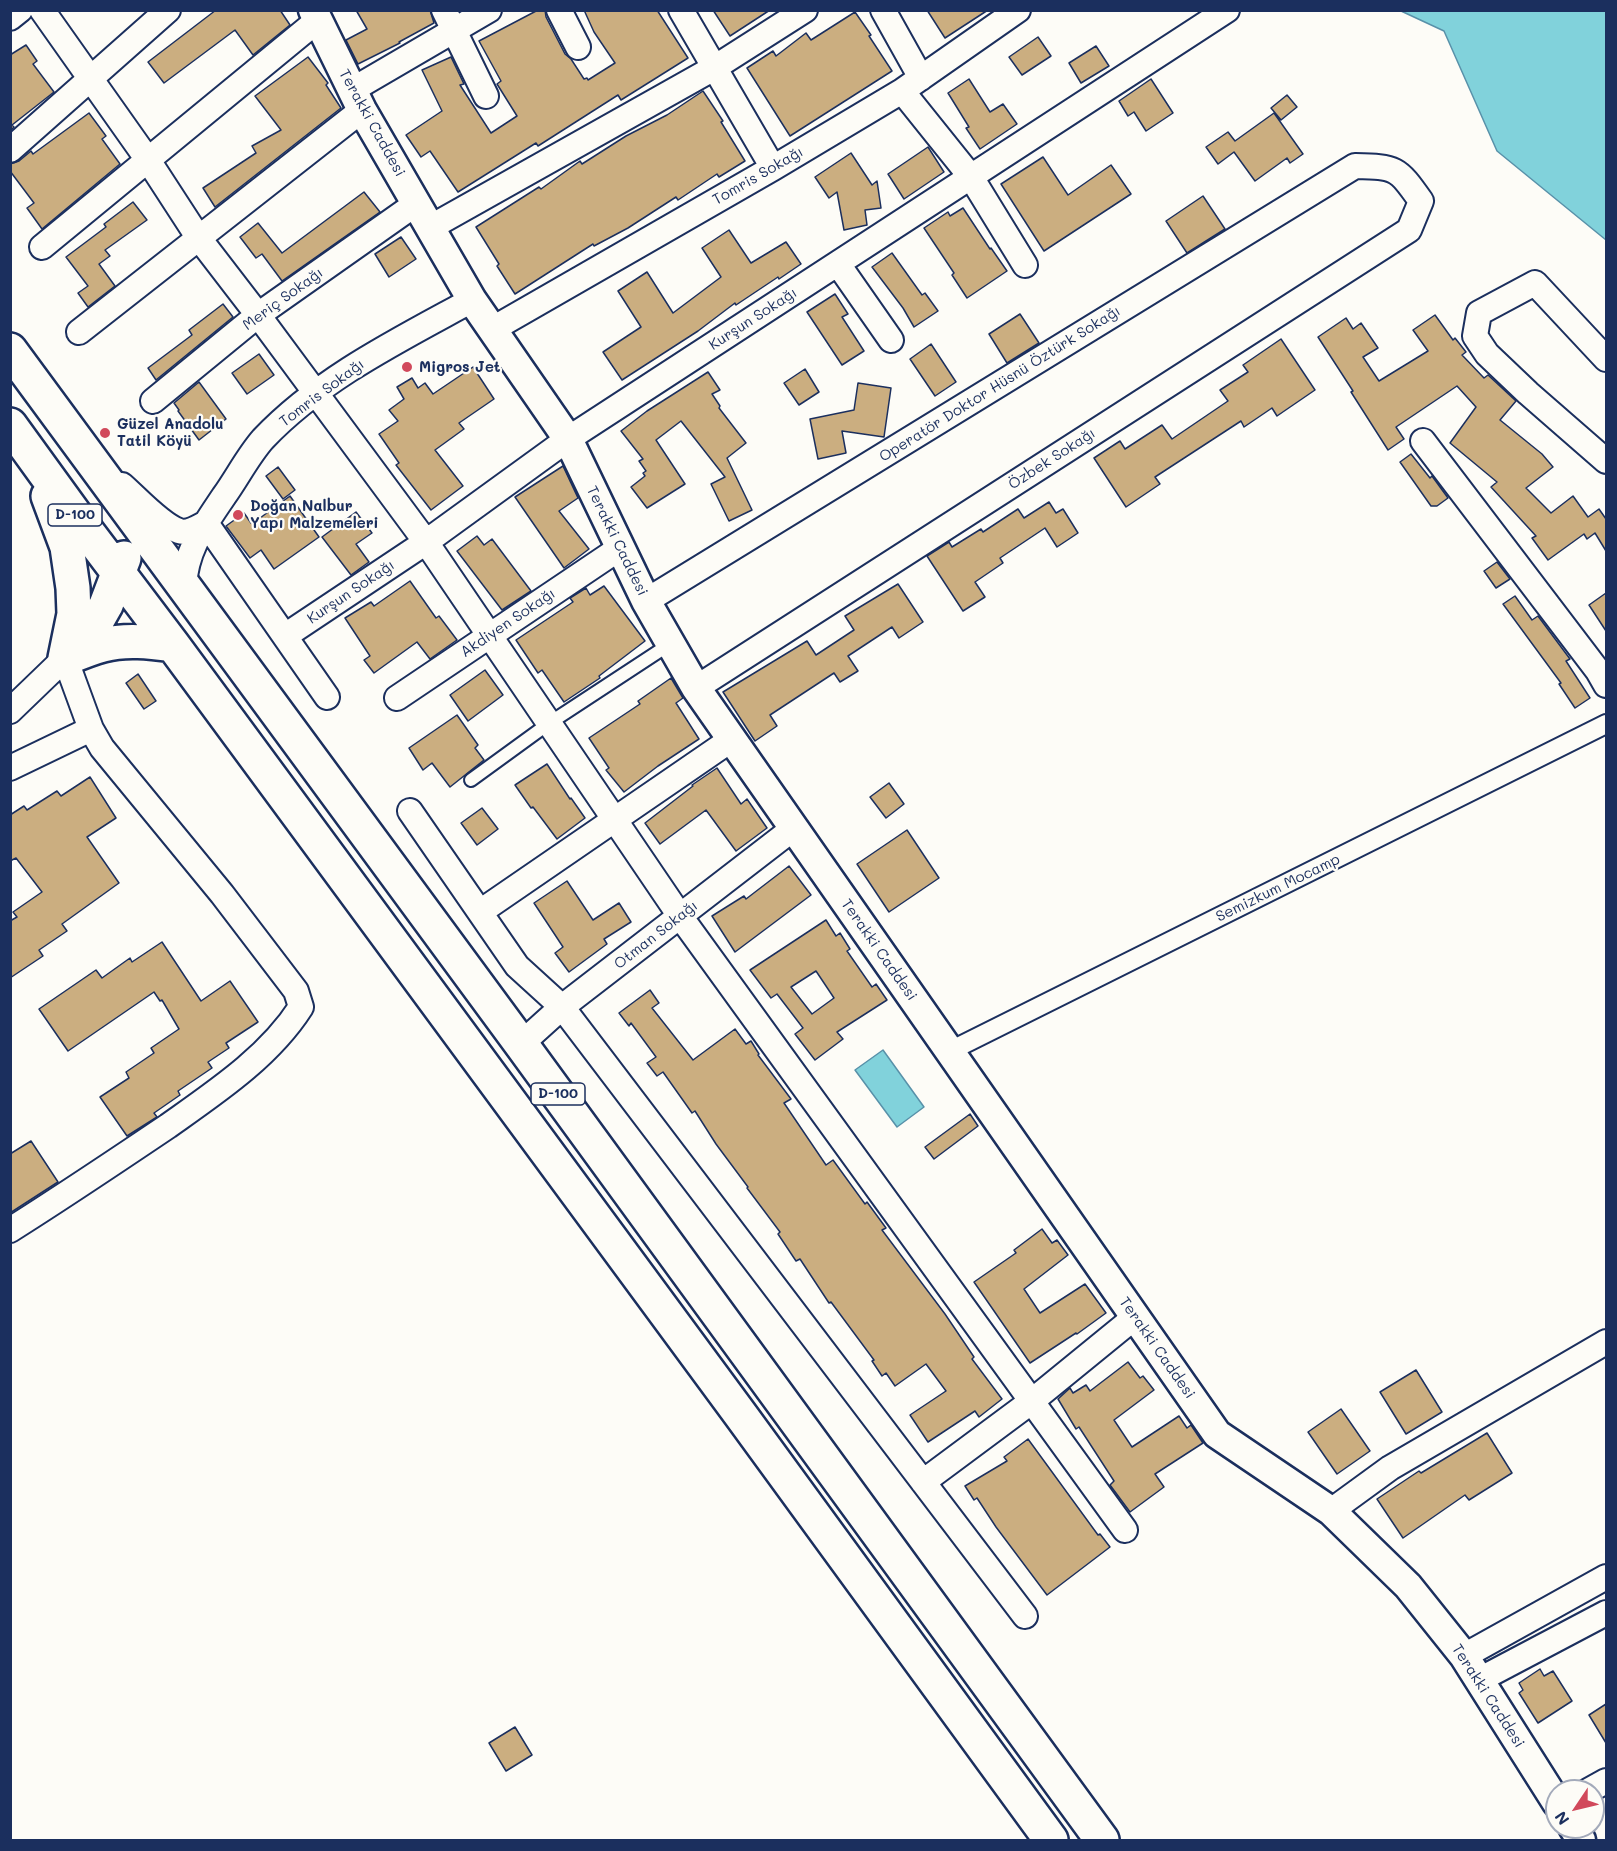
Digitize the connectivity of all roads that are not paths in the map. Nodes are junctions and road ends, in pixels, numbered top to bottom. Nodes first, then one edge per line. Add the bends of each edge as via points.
1 (20, 10) edge
2 (42, 10) edge
3 (168, 10) edge
4 (489, 10) edge
5 (559, 10) edge
6 (681, 10) edge
7 (805, 10) edge
8 (883, 10) edge
9 (1018, 10) edge
10 (1227, 10) edge
11 (316, 15) edge
12 (10, 18) edge
13 (449, 21) edge
14 (578, 47) dead end
15 (714, 68) junction
16 (91, 80) junction
17 (911, 84) junction
18 (486, 96) dead end
19 (357, 100) junction
20 (10, 150) edge
21 (148, 160) junction
22 (773, 168) junction
23 (970, 177) junction
24 (417, 203) junction
25 (431, 227) junction
26 (1409, 230) joint
27 (198, 237) junction
28 (42, 247) dead end
29 (838, 264) junction
30 (1025, 265) dead end
31 (472, 300) junction
32 (258, 315) junction
33 (491, 330) junction
34 (79, 332) dead end
35 (891, 340) dead end
36 (10, 350) edge
37 (1606, 359) edge
38 (315, 394) junction
39 (153, 400) dead end
40 (10, 425) edge
41 (568, 439) junction
42 (1423, 441) dead end
43 (32, 455) junction
44 (90, 456) junction
45 (1606, 461) edge
46 (136, 518) junction
47 (206, 523) junction
48 (426, 542) junction
49 (620, 548) junction
50 (120, 574) junction
51 (184, 586) junction
52 (646, 601) junction
53 (285, 636) junction
54 (488, 636) junction
55 (670, 644) junction
56 (173, 645) junction
57 (66, 658) junction
58 (1604, 674) edge
59 (696, 688) junction
60 (327, 697) dead end
61 (397, 698) dead end
62 (10, 711) edge
63 (548, 724) junction
64 (1606, 724) edge
65 (91, 729) junction
66 (732, 739) junction
67 (10, 768) edge
68 (471, 780) dead end
69 (410, 811) dead end
70 (614, 819) junction
71 (794, 828) junction
72 (480, 912) junction
73 (680, 916) junction
74 (562, 1007) junction
75 (521, 1044) junction
76 (950, 1051) junction
77 (10, 1230) edge
78 (1135, 1317) junction
79 (1606, 1342) edge
80 (1032, 1401) junction
81 (923, 1482) junction
82 (1331, 1511) junction
83 (1125, 1530) dead end
84 (1606, 1577) edge
85 (1606, 1613) edge
86 (1024, 1616) dead end
87 (1464, 1656) junction
88 (1479, 1680) junction
89 (1545, 1784) edge
90 (1051, 1840) edge
91 (1102, 1840) edge

1 - 12 street
2 - 16 street
3 - 16 street
4 - 13 street
5 - 14 street
6 - 15 street
7 - 15 street
8 - 17 street
9 - 17 street, Tomris Sokağı
10 - 23 street, Kurşun Sokağı
11 - 19 street, Terakki Caddesi
11 - 21 street
13 - 18 street
13 - 19 street
15 - 22 street
15 - 25 street
16 - 20 street
16 - 21 street
17 - 22 street, Tomris Sokağı
17 - 23 street
19 - 24 street, Terakki Caddesi
19 - 27 street
21 - 27 street
21 - 28 street
22 - 33 street, Tomris Sokağı
23 - 29 street, Kurşun Sokağı
23 - 30 street
24 - 25 street, Terakki Caddesi
24 - 32 street, Meriç Sokağı
25 - 31 street, Terakki Caddesi
26 - 52 street, Operatör Doktor Hüsnü Öztürk Sokağı via 1421,201 1403,176 1387,167 1355,166
26 - 59 street, Özbek Sokağı
27 - 32 street
27 - 34 street
29 - 35 street
29 - 41 street, Kurşun Sokağı
31 - 33 street, Terakki Caddesi
31 - 38 street, Tomris Sokağı via 344,372
32 - 38 street
32 - 39 street, Meriç Sokağı
33 - 41 street, Terakki Caddesi
36 - 44 highway, D-100
37 - 45 street via 1535,283 1479,313 1475,336 1487,354
38 - 47 street, Tomris Sokağı via 261,441
38 - 48 street
40 - 43 highway, D-100
41 - 48 street, Kurşun Sokağı
41 - 49 street, Terakki Caddesi
42 - 58 street
43 - 50 highway, D-100
43 - 57 highway via 67,547 74,614
44 - 46 highway, D-100
44 - 47 street via 156,516 179,531 191,531
46 - 50 highway
46 - 51 highway, D-100
47 - 51 street, Tomris Sokağı via 188,557
47 - 53 street
48 - 53 street, Kurşun Sokağı
48 - 54 street
49 - 52 street, Terakki Caddesi
49 - 54 street, Akdiyen Sokağı
50 - 56 highway, D-100
50 - 57 highway via 93,628
51 - 75 highway, D-100
52 - 55 street, Terakki Caddesi
53 - 60 street
54 - 61 street, Akdiyen Sokağı
54 - 63 street
55 - 59 street, Terakki Caddesi
55 - 63 lane
56 - 57 highway via 127,641 103,644
56 - 90 highway, D-100
57 - 62 street
57 - 65 street
59 - 66 street, Terakki Caddesi
63 - 68 lane
63 - 70 street
64 - 76 street, Semizkum Mocamp
65 - 67 street
65 - 77 street via 102,748 296,991 301,1007 288,1028 227,1085
66 - 70 street
66 - 71 street, Terakki Caddesi
69 - 72 street
70 - 72 street
70 - 73 street
71 - 73 street, Otman Sokağı
71 - 76 street, Terakki Caddesi
72 - 74 street via 517,966
73 - 74 street, Otman Sokağı
73 - 80 street
74 - 75 street, Otman Sokağı
74 - 81 street
75 - 91 highway, D-100
76 - 78 street, Terakki Caddesi
78 - 80 street
78 - 82 street, Terakki Caddesi via 1217,1434
79 - 82 street via 1390,1468
80 - 81 street
80 - 83 street
81 - 86 street
82 - 87 street, Terakki Caddesi via 1408,1586
84 - 87 street
85 - 88 street
87 - 88 street, Terakki Caddesi
88 - 89 street, Terakki Caddesi

